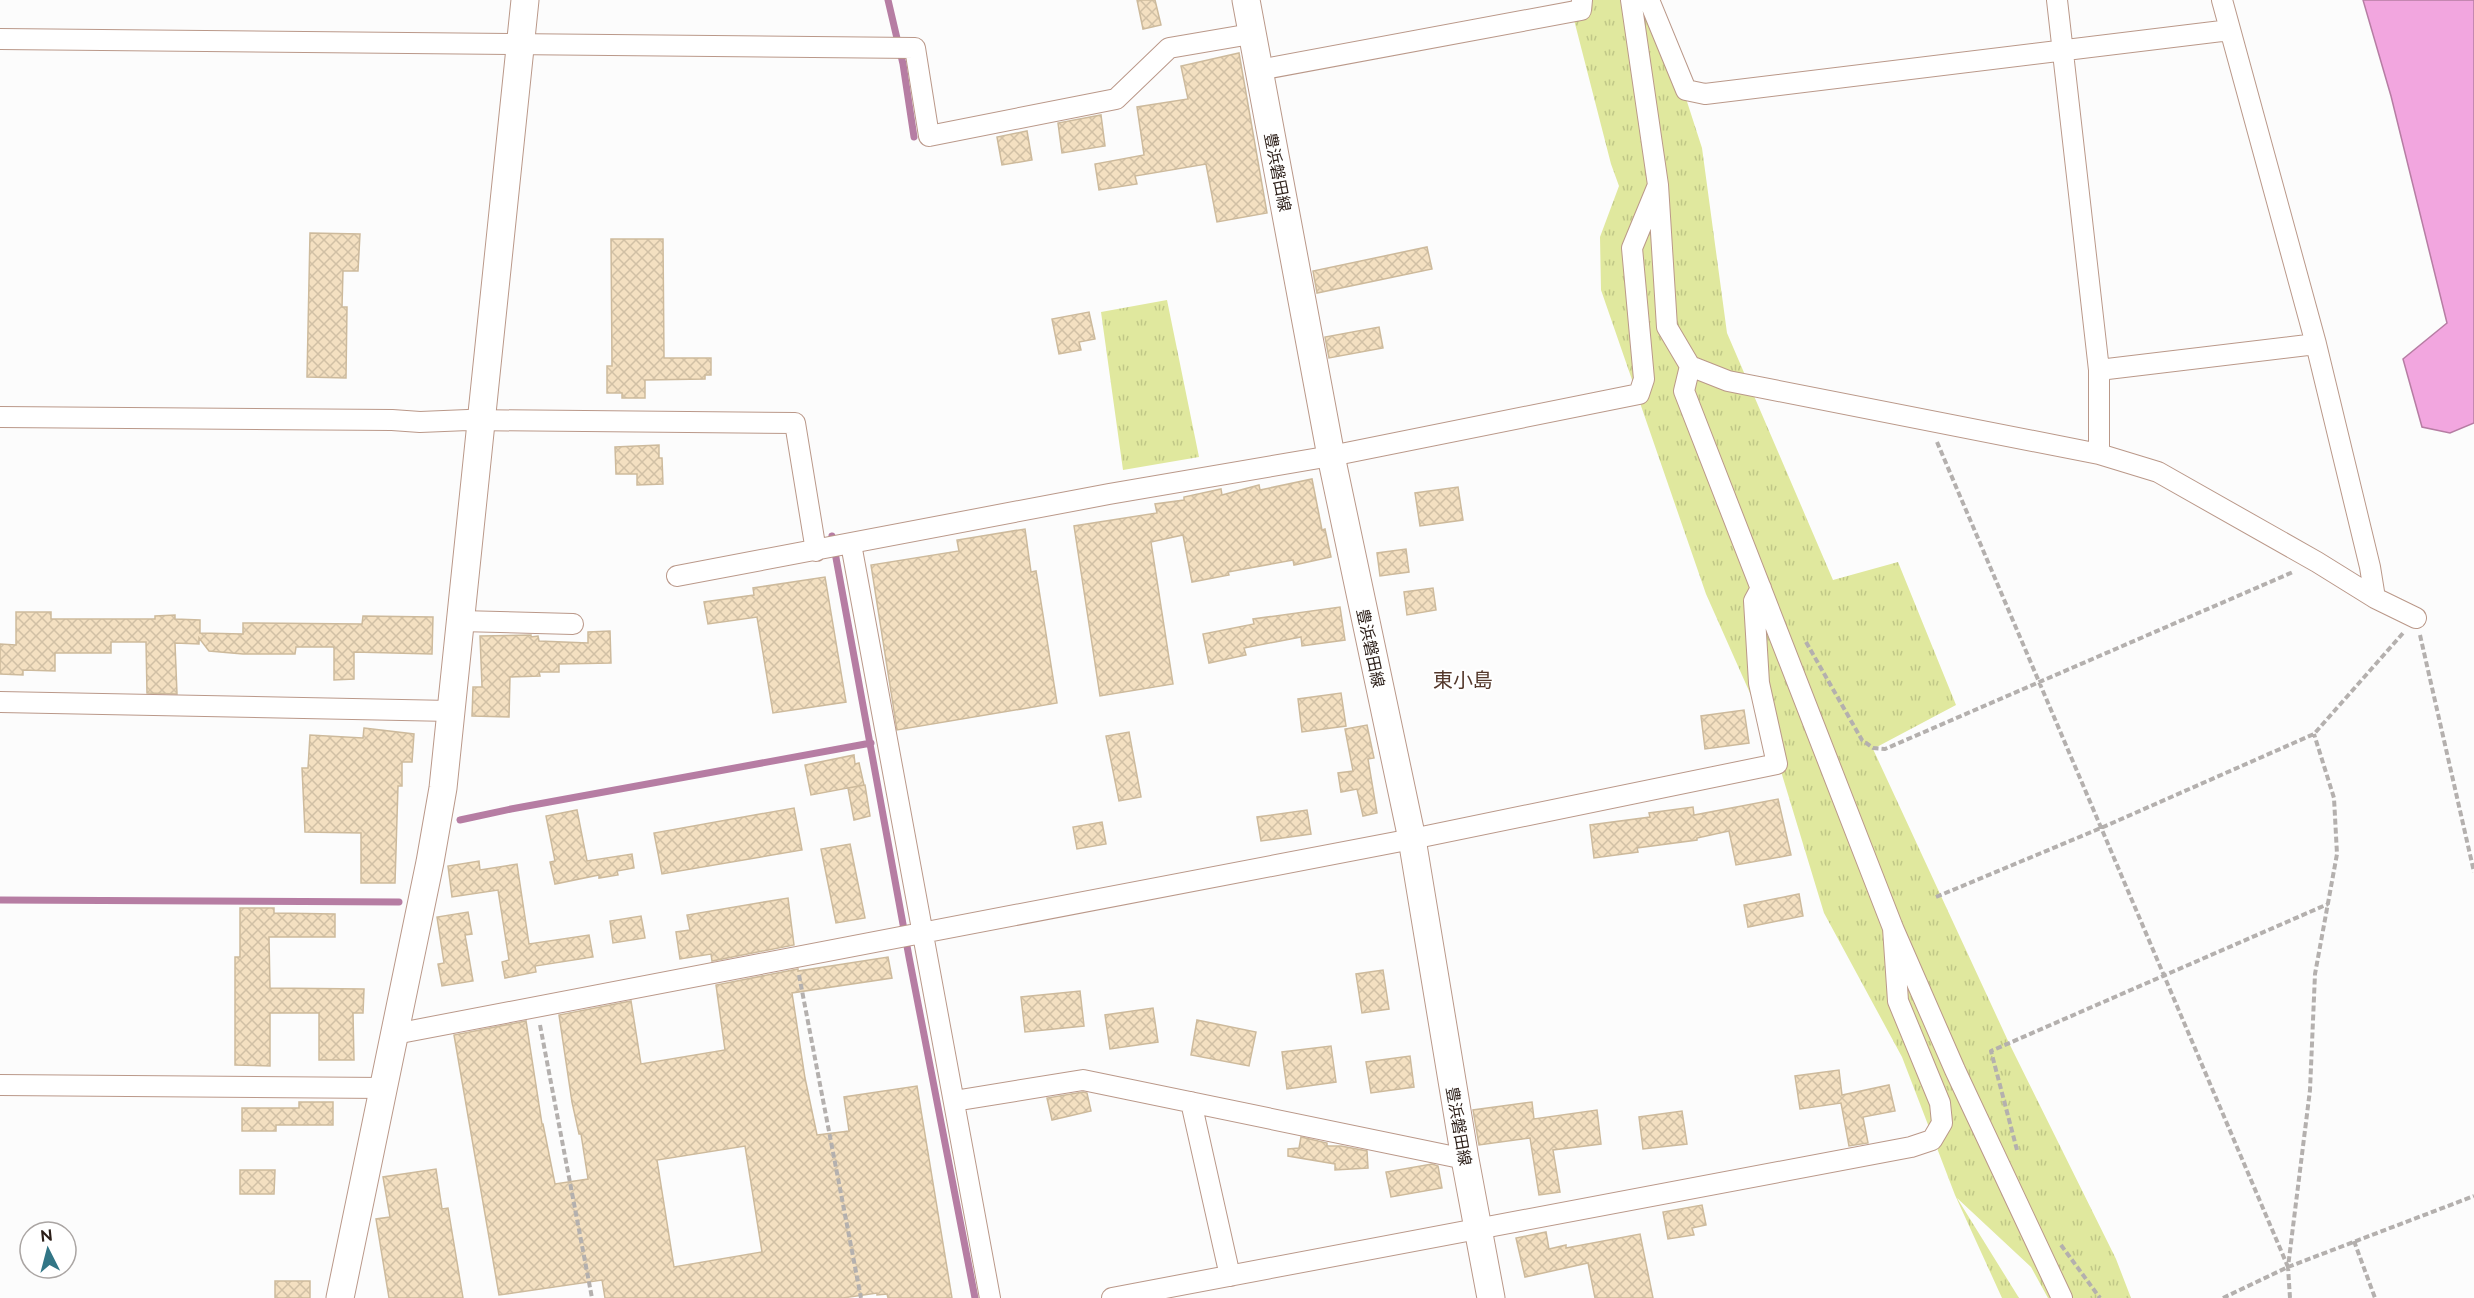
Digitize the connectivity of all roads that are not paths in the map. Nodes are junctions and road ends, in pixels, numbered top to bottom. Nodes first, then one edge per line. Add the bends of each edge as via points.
1 (525, 0) edge
2 (1246, 0) edge
3 (1582, 0) edge
4 (1631, 0) edge
5 (1649, 0) edge
6 (2057, 0) edge
7 (2222, 0) edge
8 (2230, 30) junction
9 (1251, 34) junction
10 (0, 39) edge
11 (520, 45) junction
12 (2064, 50) junction
13 (1259, 70) junction
14 (1658, 185) junction
15 (2316, 344) junction
16 (1690, 366) junction
17 (2099, 370) junction
18 (0, 417) edge
19 (481, 420) junction
20 (2098, 454) junction
21 (1331, 456) junction
22 (846, 545) junction
23 (818, 551) junction
24 (677, 576) dead end
25 (1761, 588) junction
26 (2375, 598) junction
27 (2416, 618) road end
28 (460, 621) junction
29 (573, 624) dead end
30 (0, 702) edge
31 (451, 711) junction
32 (1412, 839) junction
33 (1893, 928) junction
34 (922, 932) junction
35 (395, 1034) junction
36 (0, 1085) edge
37 (384, 1088) junction
38 (954, 1101) junction
39 (1191, 1102) junction
40 (1465, 1159) junction
41 (1477, 1229) junction
42 (1230, 1276) junction
43 (340, 1298) edge
44 (990, 1298) edge
45 (1112, 1298) edge
46 (1491, 1298) edge
47 (2062, 1298) edge

1 - 11 main road
2 - 9 main road, 豊浜磐田線
3 - 13 street via 1581,10
4 - 14 street
5 - 12 street via 1686,90 1705,94
6 - 12 street
7 - 8 street
8 - 12 street
8 - 15 street
9 - 11 street via 1169,48 1116,99 929,136 915,48
9 - 13 main road, 豊浜磐田線
10 - 11 street
11 - 19 main road
12 - 17 street
13 - 21 main road, 豊浜磐田線
14 - 16 street via 1667,327
14 - 21 street via 1632,249 1644,379 1639,394
15 - 17 street
15 - 26 street
16 - 20 street via 1728,381
16 - 25 street via 1683,391
17 - 20 street
18 - 19 street
19 - 23 street via 795,423
19 - 28 main road
20 - 26 street via 2158,472
21 - 22 street
21 - 32 main road, 豊浜磐田線
22 - 23 street
22 - 34 street
23 - 24 street
25 - 32 street via 1754,601 1760,683 1777,765
25 - 33 street
26 - 27 street
28 - 29 street
28 - 31 main road
30 - 31 street
31 - 35 main road via 443,788
32 - 34 street
32 - 40 main road, 豊浜磐田線
33 - 41 street via 1898,1001 1940,1103 1942,1123 1932,1140
33 - 47 street
34 - 35 street
34 - 38 street
35 - 37 main road
36 - 37 street
37 - 43 main road
38 - 39 street via 1083,1080
38 - 44 street
39 - 40 street
39 - 42 street
40 - 41 main road, 豊浜磐田線
41 - 42 street
41 - 46 main road, 豊浜磐田線
42 - 45 street

